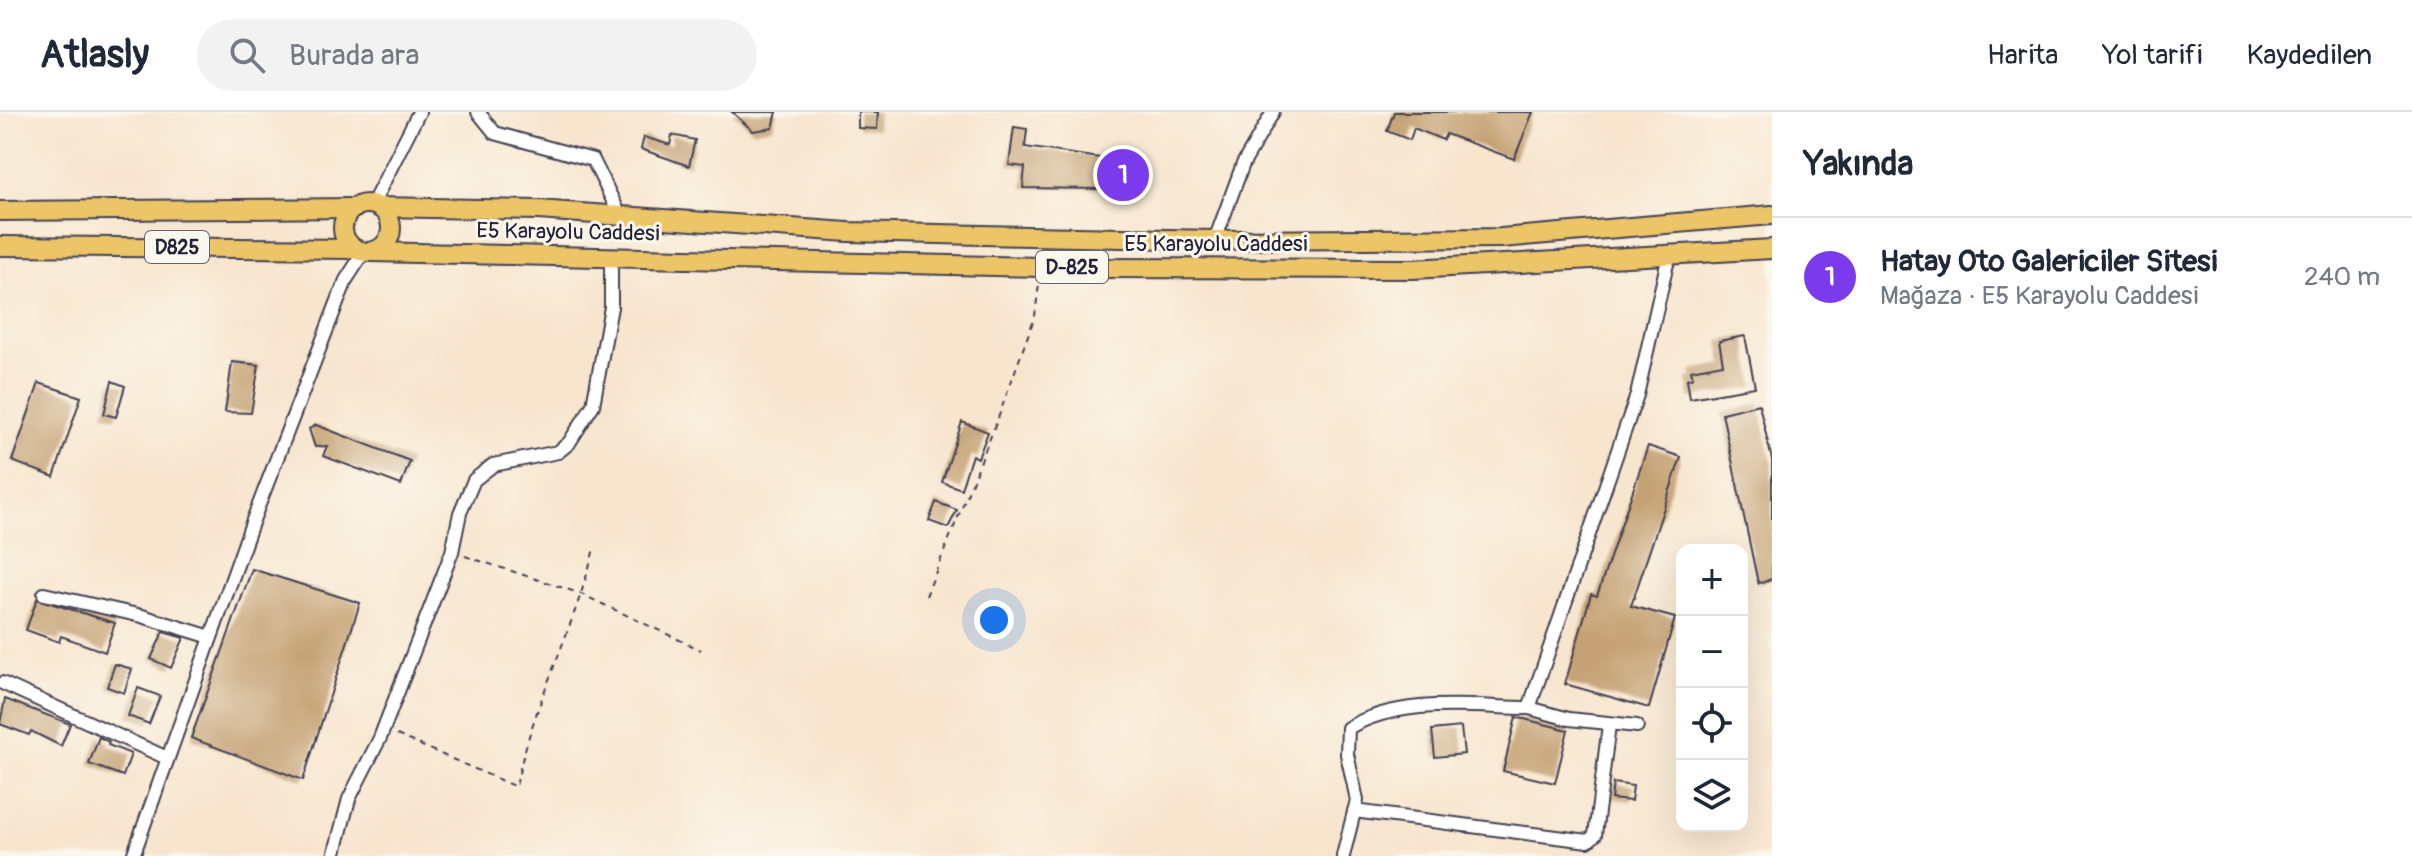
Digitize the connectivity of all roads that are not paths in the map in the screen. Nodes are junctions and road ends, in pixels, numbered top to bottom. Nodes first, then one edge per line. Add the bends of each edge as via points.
1 (419, 112) edge
2 (478, 112) edge
3 (1273, 112) edge
4 (368, 206) junction
5 (0, 211) edge
6 (620, 215) junction
7 (1772, 215) edge
8 (1215, 240) junction
9 (0, 246) edge
10 (1772, 249) edge
11 (363, 251) junction
12 (1669, 255) junction
13 (611, 257) junction
14 (44, 594) dead end
15 (211, 637) junction
16 (2, 683) dead end
17 (1529, 708) junction
18 (1609, 725) junction
19 (1637, 726) dead end
20 (167, 758) junction
21 (1354, 811) junction
22 (133, 856) edge
23 (334, 856) edge
24 (1343, 856) edge

1 - 4 street
2 - 6 street via 495,133 593,160
3 - 8 street via 1243,164
4 - 5 highway, E5 Karayolu Caddesi / D825
4 - 6 highway, E5 Karayolu Caddesi / D-825
4 - 11 highway via 349,213 343,228
4 - 11 highway via 389,218 391,232 384,245
6 - 8 highway, E5 Karayolu Caddesi / D-825 via 848,232
7 - 8 highway, E5 Karayolu Caddesi / D-825 via 1501,238
9 - 11 highway, E5 Karayolu Caddesi / D825
10 - 12 highway, E5 Karayolu Caddesi / D-825
11 - 13 highway, E5 Karayolu Caddesi / D-825
11 - 15 street via 346,280
12 - 13 highway, E5 Karayolu Caddesi / D-825 via 1413,269
12 - 17 street via 1637,395
13 - 23 street via 611,307 593,405 558,452 493,465 474,480 452,552 349,799
14 - 15 street
15 - 20 street
16 - 20 street
17 - 18 street
17 - 21 street via 1423,706 1369,716 1348,728
18 - 19 street
18 - 21 street via 1595,835 1588,841
20 - 22 street
21 - 24 street

